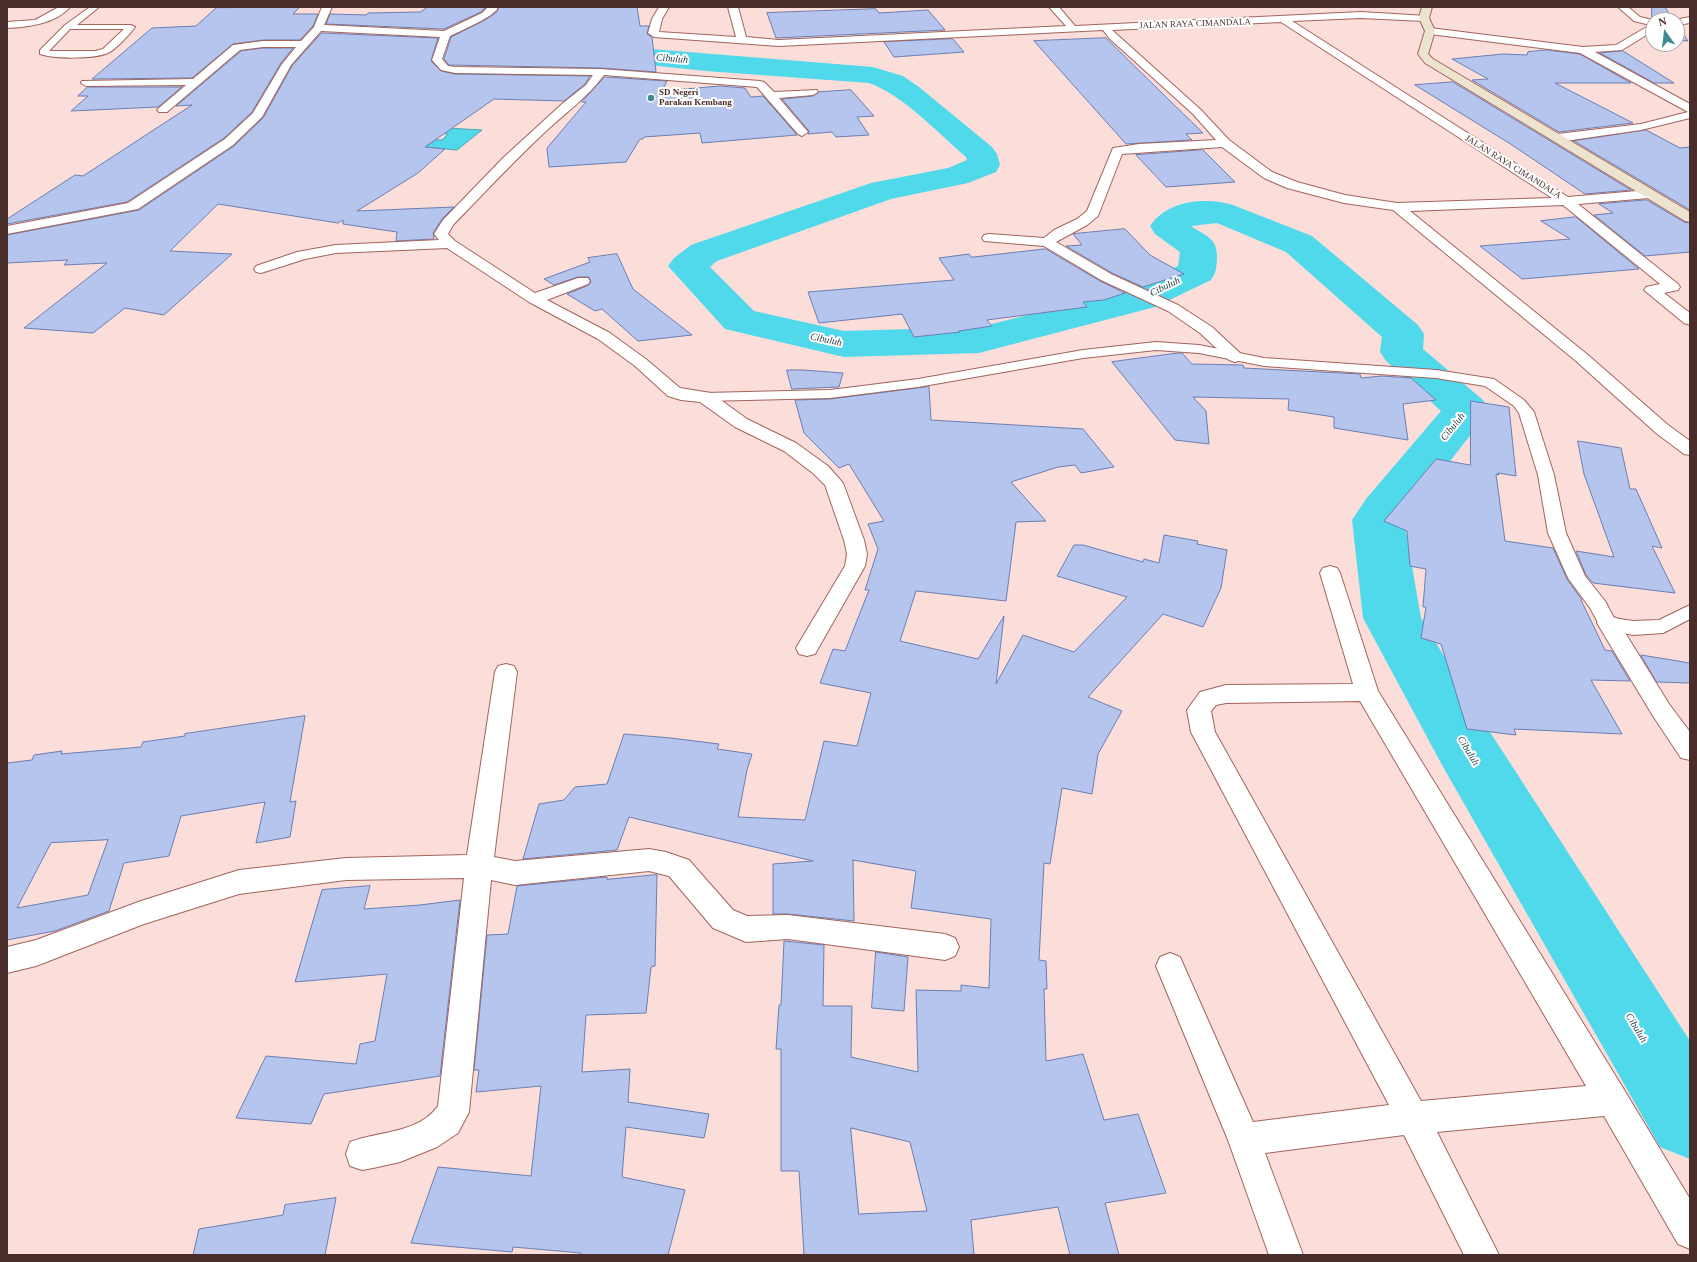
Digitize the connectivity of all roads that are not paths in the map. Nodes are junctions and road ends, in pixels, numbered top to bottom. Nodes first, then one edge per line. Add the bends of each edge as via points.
1 (65, 7) edge
2 (95, 7) edge
3 (327, 7) edge
4 (493, 7) edge
5 (664, 7) edge
6 (733, 7) edge
7 (1054, 7) edge
8 (1292, 7) edge
9 (1401, 7) edge
10 (1623, 7) edge
11 (1426, 13) edge
12 (1310, 18) junction
13 (1284, 20) junction
14 (1645, 21) edge
15 (931, 24) dead end
16 (7, 25) edge
17 (68, 27) junction
18 (318, 28) junction
19 (1105, 28) junction
20 (1073, 29) junction
21 (851, 30) dead end
22 (1430, 31) junction
23 (1645, 32) edge
24 (446, 34) junction
25 (934, 36) junction
26 (119, 40) junction
27 (742, 40) junction
28 (858, 40) junction
29 (104, 41) dead end
30 (67, 42) dead end
31 (53, 43) junction
32 (304, 44) junction
33 (1583, 50) junction
34 (601, 72) junction
35 (196, 82) junction
36 (86, 83) dead end
37 (813, 92) dead end
38 (771, 95) junction
39 (1690, 109) edge
40 (163, 110) dead end
41 (1690, 115) edge
42 (802, 132) dead end
43 (1558, 138) junction
44 (1225, 143) junction
45 (1649, 194) junction
46 (1566, 201) junction
47 (1397, 207) junction
48 (1690, 218) edge
49 (7, 230) edge
50 (989, 238) dead end
51 (1047, 242) junction
52 (450, 244) junction
53 (261, 269) dead end
54 (583, 281) dead end
55 (1673, 287) junction
56 (1690, 287) edge
57 (534, 299) junction
58 (1690, 320) edge
59 (1235, 357) junction
60 (705, 397) junction
61 (1690, 450) edge
62 (1330, 573) dead end
63 (1690, 611) edge
64 (1608, 623) junction
65 (807, 648) dead end
66 (506, 672) dead end
67 (1367, 692) junction
68 (1690, 751) edge
69 (479, 866) junction
70 (945, 947) dead end
71 (7, 960) edge
72 (1170, 966) dead end
73 (1612, 1099) junction
74 (1413, 1118) junction
75 (1244, 1139) junction
76 (362, 1154) dead end
77 (1690, 1232) edge
78 (1286, 1255) edge
79 (1482, 1255) edge

1 - 16 street via 44,21
2 - 17 lane
3 - 18 street
4 - 24 street via 485,15
5 - 27 street, JALAN RAYA CIMANDALA via 657,18 653,33 657,35
6 - 27 street
7 - 20 street
8 - 12 street
9 - 11 street
10 - 14 street via 1637,19
11 - 12 street, JALAN RAYA CIMANDALA
11 - 22 street
12 - 13 street, JALAN RAYA CIMANDALA
13 - 19 street, JALAN RAYA CIMANDALA
13 - 46 street, JALAN RAYA CIMANDALA
15 - 25 street
17 - 26 lane via 131,27
17 - 31 lane
18 - 24 street
18 - 32 street
19 - 20 street, JALAN RAYA CIMANDALA
19 - 44 street via 1197,112
20 - 25 street, JALAN RAYA CIMANDALA
21 - 28 street
22 - 33 street
22 - 43 street via 1423,54 1429,61
23 - 33 street via 1618,48
24 - 34 street via 437,60 444,68
25 - 28 street, JALAN RAYA CIMANDALA
26 - 29 lane
26 - 31 lane via 106,51 95,54 43,52
27 - 28 street, JALAN RAYA CIMANDALA
30 - 31 lane
32 - 35 street via 237,47
32 - 49 street via 287,64 258,115 249,124 229,142 133,206
33 - 39 street
34 - 38 street via 753,83 760,84
34 - 52 street via 590,87 507,161 448,223 442,234
35 - 36 street
35 - 40 street
37 - 38 street
38 - 42 street
41 - 43 street via 1641,127
43 - 45 street
44 - 47 street via 1268,175 1292,185 1344,199
44 - 51 street via 1117,151 1093,212 1082,222
45 - 46 street
45 - 48 street
46 - 47 street
46 - 55 street, JALAN RAYA CIMANDALA
47 - 61 street
50 - 51 street
51 - 59 street via 1106,277 1173,308 1206,330
52 - 53 street via 336,249 302,255
52 - 57 street
54 - 57 street
55 - 56 street
55 - 58 street via 1651,290
57 - 60 street via 604,336 641,363 674,392
59 - 60 lane via 1172,346 1141,347 1083,354 918,383 830,394
59 - 64 lane via 1264,362 1406,371 1489,382 1526,412 1546,475 1557,533 1577,578
60 - 65 street via 741,423 790,447 822,470 838,491 854,540 857,554 855,566
62 - 67 street
63 - 64 lane via 1664,626 1633,628
64 - 68 street via 1661,710
66 - 69 street
67 - 73 street
67 - 74 street via 1226,694 1208,698 1199,710 1203,732
69 - 70 street via 514,873 649,860 679,868 723,919 746,928 788,927
69 - 71 street via 346,868 239,882 141,913 36,953
69 - 76 street via 453,1112 447,1122 421,1138 395,1148
72 - 75 street
73 - 74 street
73 - 77 street
74 - 75 street
74 - 79 street
75 - 78 street

